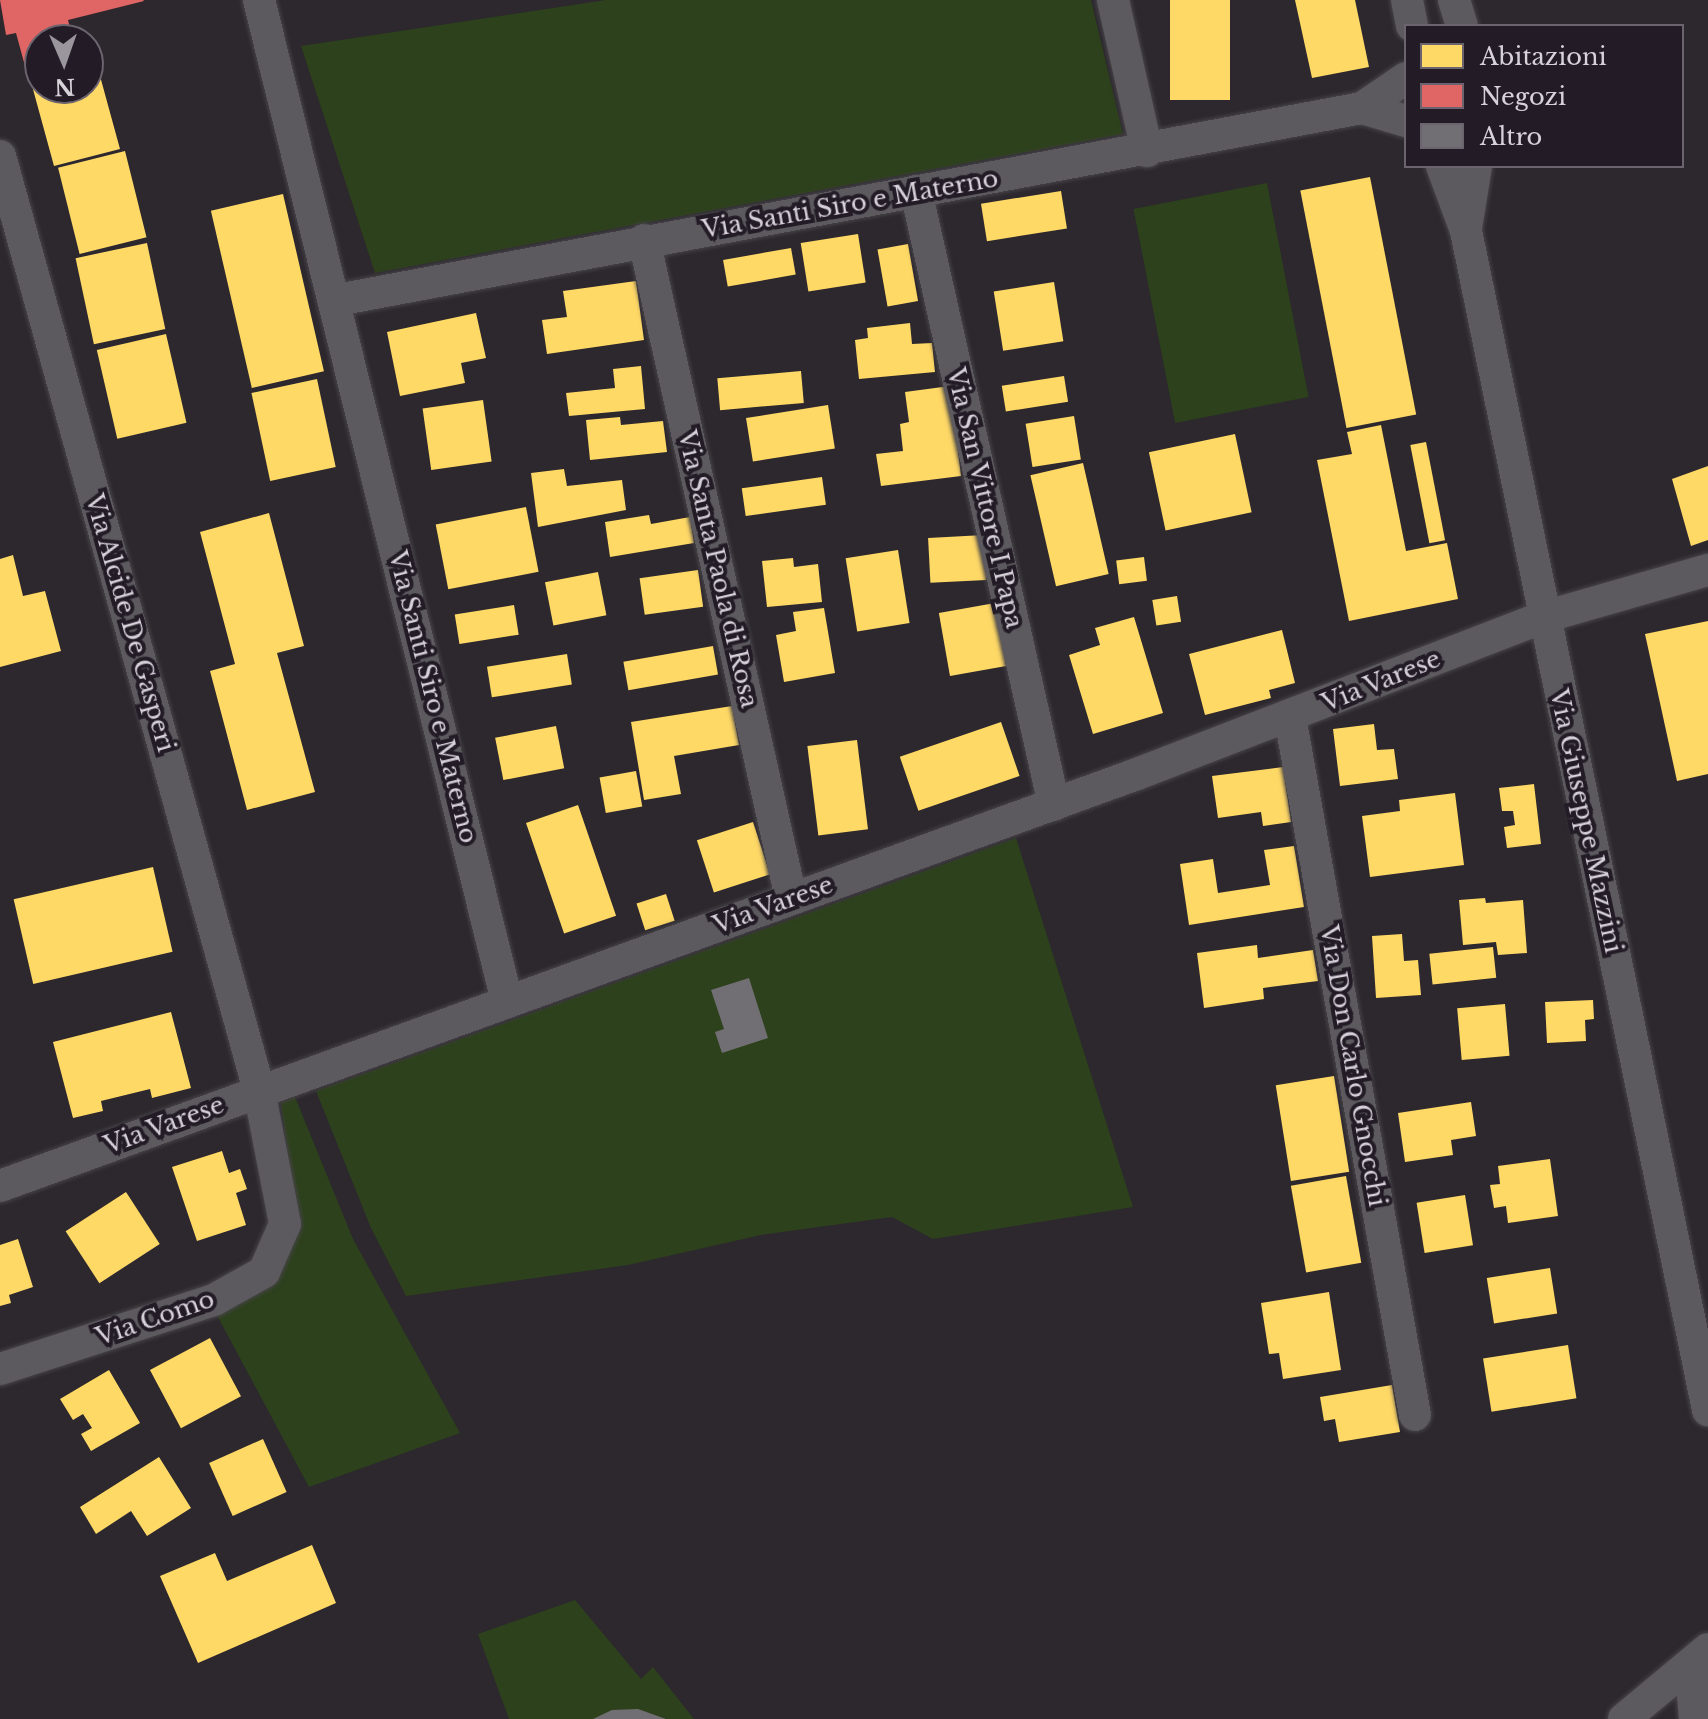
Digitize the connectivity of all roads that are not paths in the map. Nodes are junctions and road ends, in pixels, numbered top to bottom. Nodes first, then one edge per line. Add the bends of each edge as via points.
1 (259, 0) edge
2 (1113, 0) edge
3 (1407, 0) edge
4 (1454, 0) edge
5 (1412, 24) edge
6 (1461, 24) edge
7 (1404, 79) edge
8 (1362, 108) junction
9 (1404, 120) edge
10 (1147, 151) junction
11 (0, 156) edge
12 (1443, 168) edge
13 (1476, 168) edge
14 (916, 191) junction
15 (1466, 231) junction
16 (644, 240) junction
17 (337, 300) junction
18 (1708, 570) edge
19 (1544, 617) junction
20 (1290, 717) junction
21 (1054, 805) junction
22 (791, 898) junction
23 (507, 1001) junction
24 (259, 1090) junction
25 (0, 1186) edge
26 (0, 1369) edge
27 (1708, 1410) edge
28 (1415, 1415) dead end
29 (1708, 1622) edge
30 (1702, 1660) edge
31 (1624, 1719) edge
32 (1695, 1719) edge

1 - 17 street, Via Santi Siro e Materno
2 - 10 street
3 - 5 street
4 - 6 street
7 - 8 street, Via Santi Siro e Materno
8 - 9 street, Via Santi Siro e Materno
8 - 10 street, Via Santi Siro e Materno
10 - 14 street, Via Santi Siro e Materno
11 - 24 street, Via Alcide De Gasperi
12 - 15 street, Via Giuseppe Mazzini
13 - 15 street, Via Giuseppe Mazzini
14 - 16 street, Via Santi Siro e Materno
14 - 21 street, Via San Vittore I Papa
15 - 19 street, Via Giuseppe Mazzini
16 - 17 street, Via Santi Siro e Materno
16 - 22 street, Via Santa Paola di Rosa
17 - 23 street, Via Santi Siro e Materno
18 - 19 street, Via Varese
19 - 20 street, Via Varese
19 - 27 street, Via Giuseppe Mazzini
20 - 21 street, Via Varese
20 - 28 street, Via Don Carlo Gnocchi
21 - 22 street, Via Varese
22 - 23 street, Via Varese
23 - 24 street, Via Varese
24 - 25 street, Via Varese
24 - 26 street, Via Como via 285,1224 264,1272 214,1300
29 - 30 street
30 - 31 street
30 - 32 street

